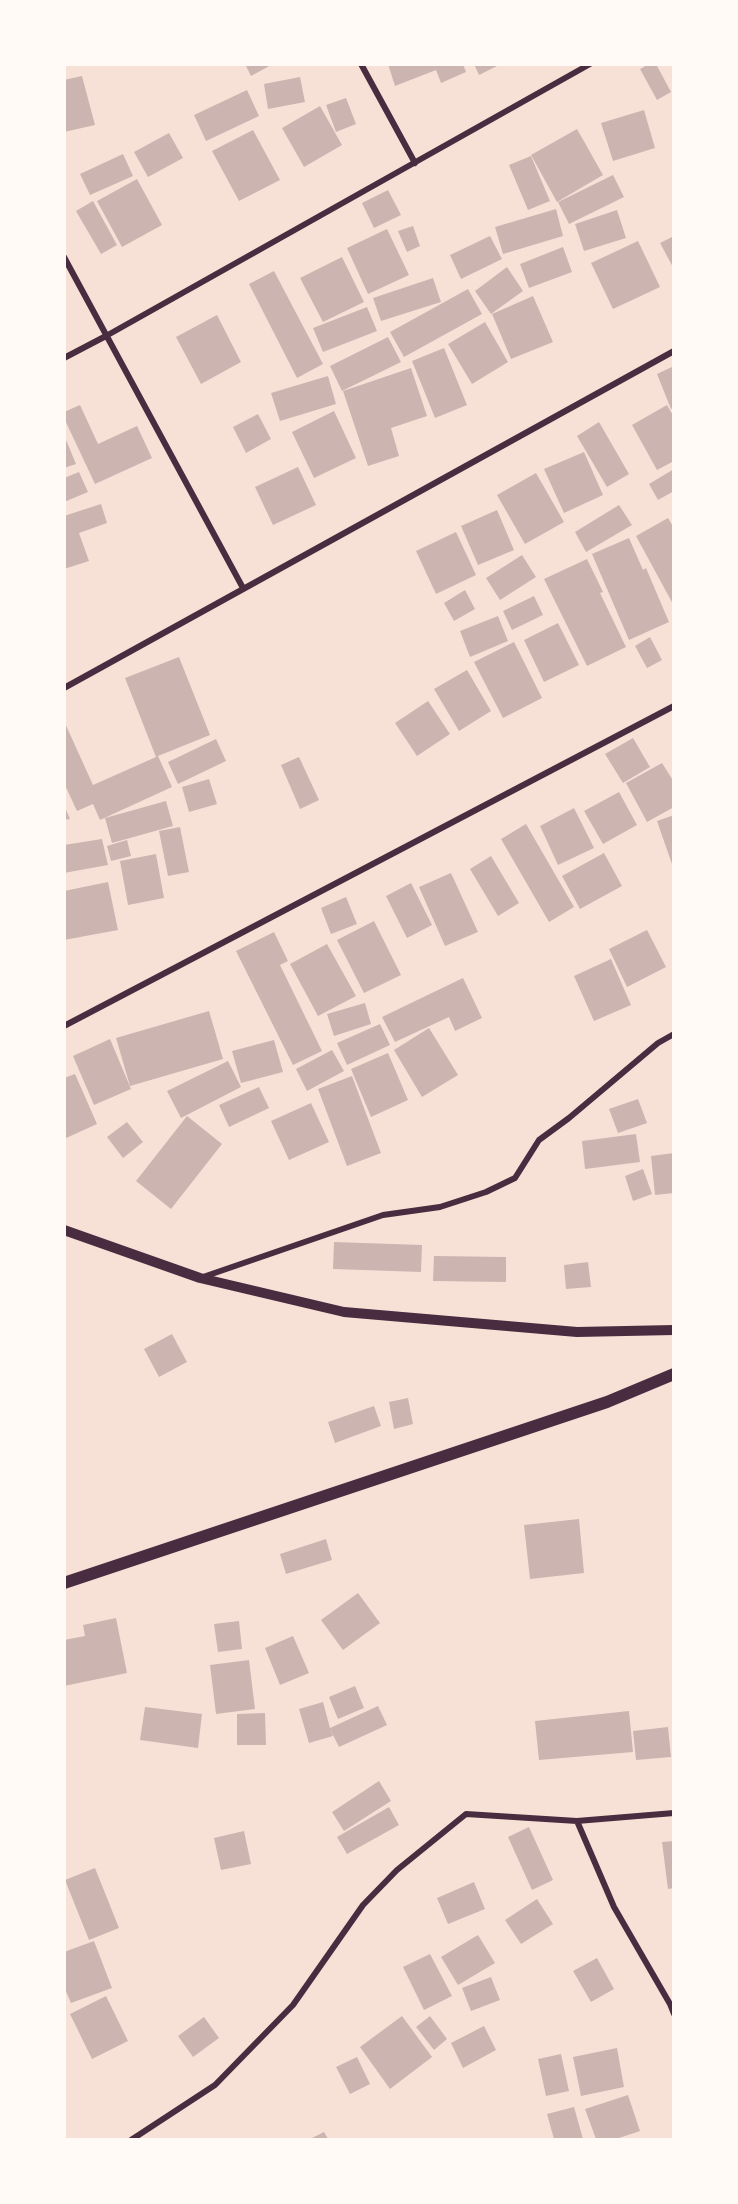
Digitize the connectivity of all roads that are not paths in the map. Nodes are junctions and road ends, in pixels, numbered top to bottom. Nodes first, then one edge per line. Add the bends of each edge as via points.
1 (362, 64) edge
2 (590, 64) edge
3 (415, 163) junction
4 (64, 257) edge
5 (106, 336) junction
6 (674, 351) edge
7 (64, 358) edge
8 (243, 588) junction
9 (64, 688) edge
10 (674, 706) edge
11 (64, 1026) edge
12 (674, 1034) edge
13 (64, 1230) edge
14 (200, 1278) junction
15 (674, 1330) edge
16 (674, 1374) edge
17 (64, 1583) edge
18 (674, 1813) edge
19 (577, 1821) junction
20 (674, 2014) edge
21 (131, 2139) edge

1 - 3 street
2 - 3 street
3 - 5 street
4 - 5 street
5 - 7 street
5 - 8 street
6 - 8 street
8 - 9 street
10 - 11 street
12 - 14 street via 539,1140 515,1178 440,1207 383,1215
13 - 14 street
14 - 15 street via 344,1312 577,1332
16 - 17 main road via 607,1402
18 - 19 street
19 - 20 street via 614,1907
19 - 21 street via 466,1814 397,1870 363,1905 293,2005 214,2085

